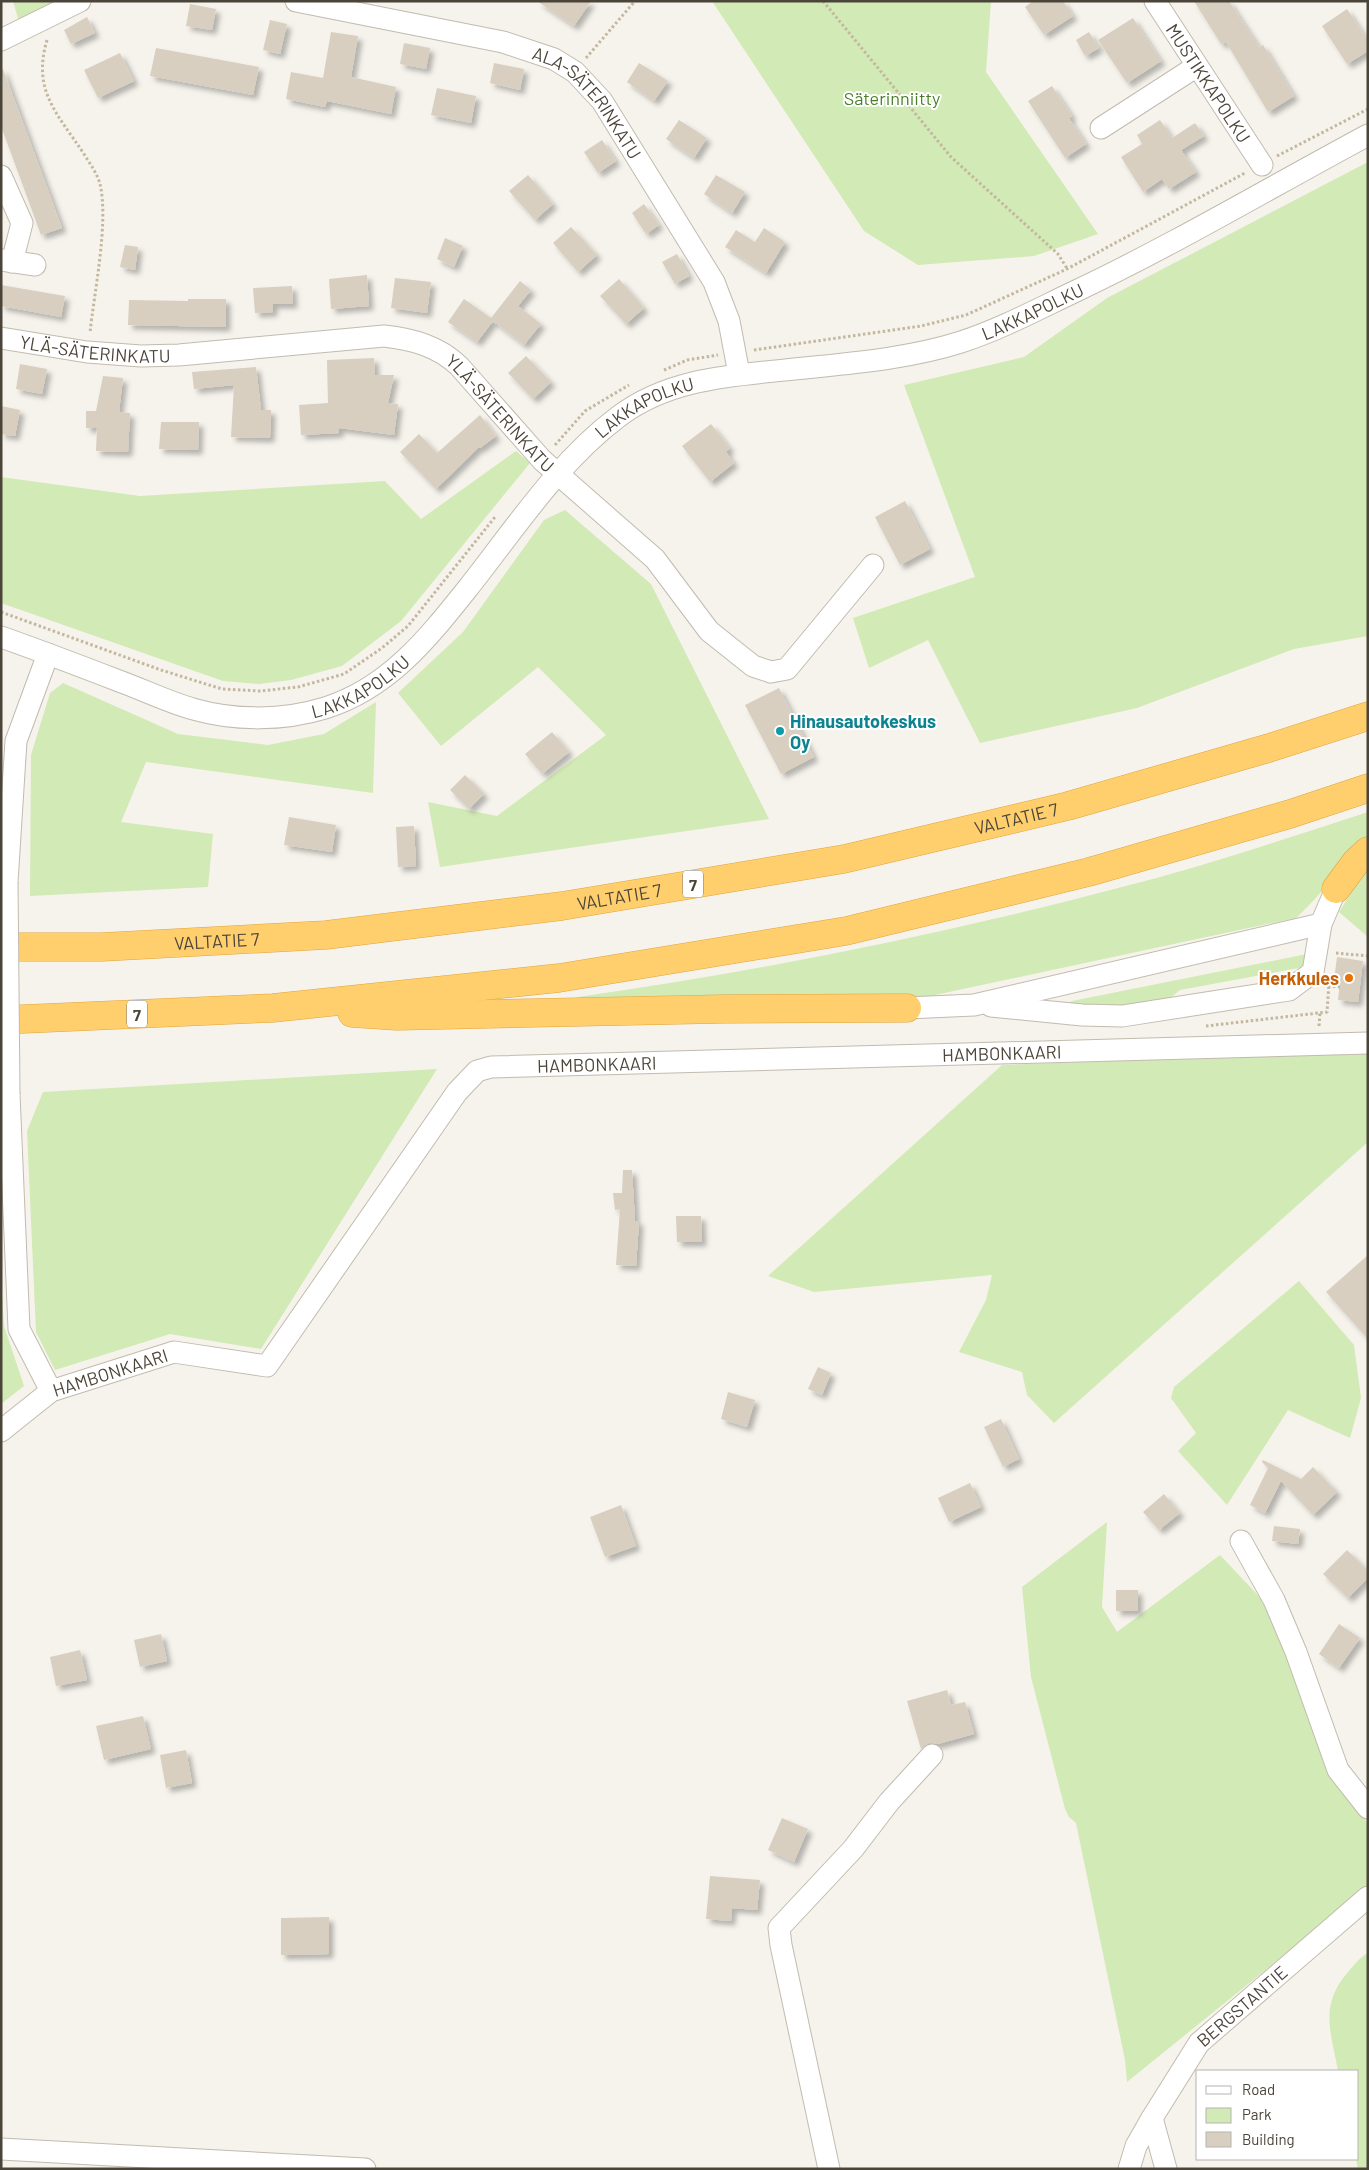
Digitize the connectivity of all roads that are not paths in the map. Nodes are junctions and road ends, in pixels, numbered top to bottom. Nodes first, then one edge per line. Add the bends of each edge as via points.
1 (80, 1) edge
2 (296, 1) edge
3 (1155, 1) edge
4 (1, 40) edge
5 (1197, 66) junction
6 (1101, 128) dead end
7 (1368, 135) edge
8 (1262, 165) road end
9 (1, 176) edge
10 (7, 261) edge
11 (35, 265) dead end
12 (1, 338) edge
13 (739, 374) junction
14 (558, 474) junction
15 (873, 565) dead end
16 (1, 637) edge
17 (48, 654) junction
18 (1368, 716) edge
19 (1368, 788) edge
20 (1368, 852) edge
21 (1336, 889) joint
22 (1321, 924) junction
23 (1, 947) edge
24 (974, 1005) junction
25 (273, 1008) junction
26 (907, 1008) joint
27 (1, 1020) edge
28 (1368, 1043) edge
29 (51, 1391) junction
30 (1, 1431) edge
31 (1241, 1540) dead end
32 (932, 1755) dead end
33 (1368, 1808) edge
34 (1368, 1898) edge
35 (1152, 2118) junction
36 (1, 2149) edge
37 (365, 2169) edge
38 (828, 2169) edge
39 (1129, 2169) edge
40 (1166, 2169) edge

1 - 4 street
2 - 13 street, ALA-SÄTERINKATU via 503,42 554,59 575,72 602,102 714,282 729,321 747,349
3 - 5 street, MUSTIKKAPOLKU
5 - 6 street
5 - 8 street, MUSTIKKAPOLKU
7 - 13 street, LAKKAPOLKU via 1108,276 997,329 959,343 901,356
9 - 10 street via 22,223
10 - 11 street
12 - 14 street, YLÄ-SÄTERINKATU via 87,352 141,356 384,336 406,338 448,356
13 - 14 street, LAKKAPOLKU via 678,386 640,403 600,432
14 - 15 street, YLÄ-SÄTERINKATU via 655,559 709,632 753,666 771,672 787,669
14 - 17 street, LAKKAPOLKU via 417,651 378,681 326,708 262,718 193,709
16 - 17 street, LAKKAPOLKU
17 - 29 street, bridge via 16,742 7,882 10,1094 19,1329
18 - 23 highway, VALTATIE 7 / 7 via 1068,806 844,859 562,906 326,934 102,946
19 - 25 highway, 7 via 1089,872 846,931 559,978
20 - 21 highway via 1356,862
21 - 22 street
22 - 24 street
22 - 24 street via 1313,972 1289,990 1122,1016 1082,1016
24 - 26 street
25 - 26 highway via 397,1016
25 - 27 highway, 7
28 - 29 street, HAMBONKAARI via 491,1067 477,1071 457,1092 267,1366 174,1352
29 - 30 street, HAMBONKAARI
31 - 33 street via 1274,1600 1296,1652 1338,1770
32 - 38 street via 889,1802 853,1849 779,1928
34 - 35 street, BERGSTANTIE via 1199,2043
35 - 39 street, BERGSTANTIE via 1136,2146
35 - 40 street
36 - 37 street

